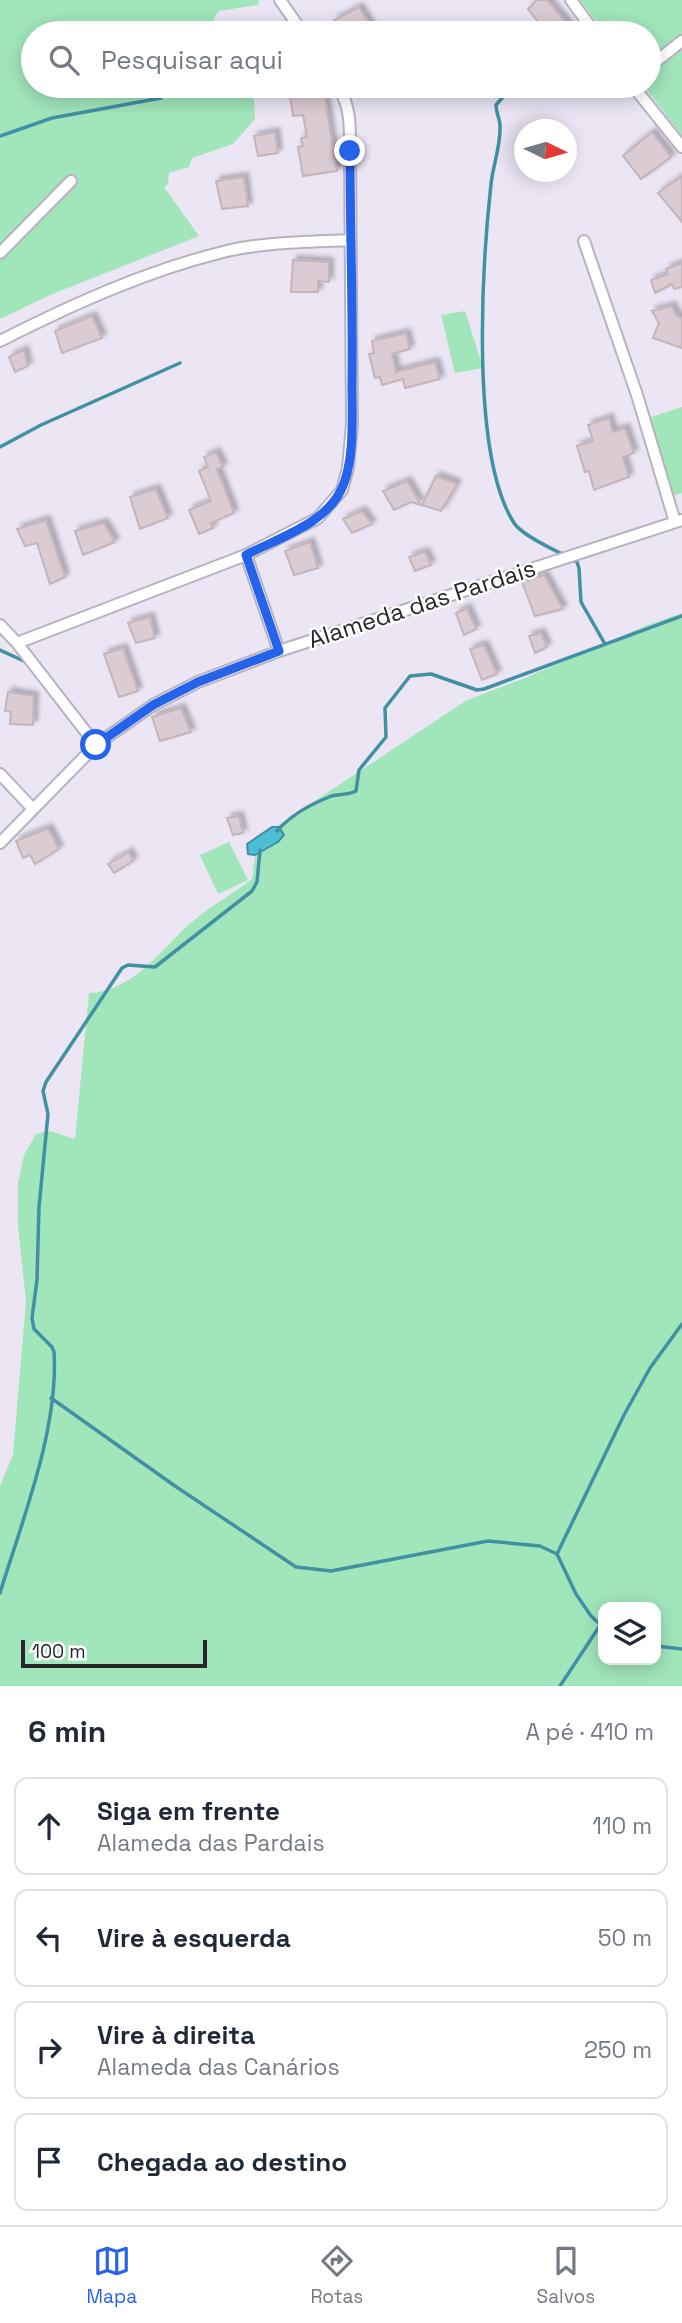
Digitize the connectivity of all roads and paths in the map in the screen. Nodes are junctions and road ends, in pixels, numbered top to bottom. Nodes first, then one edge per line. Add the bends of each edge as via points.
1 (280, 0) edge
2 (571, 0) edge
3 (295, 21) edge
4 (586, 21) edge
5 (682, 41) edge
6 (661, 58) edge
7 (344, 98) edge
8 (643, 98) edge
9 (682, 147) edge
10 (71, 181) dead end
11 (350, 240) junction
12 (584, 241) dead end
13 (0, 253) edge
14 (0, 341) edge
15 (678, 521) edge
16 (246, 555) junction
17 (0, 625) edge
18 (17, 643) junction
19 (279, 651) junction
20 (96, 745) junction
21 (0, 774) edge
22 (33, 809) junction
23 (0, 843) edge

1 - 3 street
2 - 4 street
5 - 6 street
7 - 11 street via 350,115
8 - 9 street
10 - 13 street
11 - 14 street via 225,251 200,258 136,280
11 - 16 street via 352,424 342,490 318,517
12 - 15 street
15 - 19 street, Alameda das Pardais
16 - 18 street
16 - 19 street
17 - 18 street
18 - 20 street
19 - 20 street, Alameda das Pardais via 153,705
20 - 22 street, Alameda das Pardais
21 - 22 street
22 - 23 street, Alameda das Pardais

